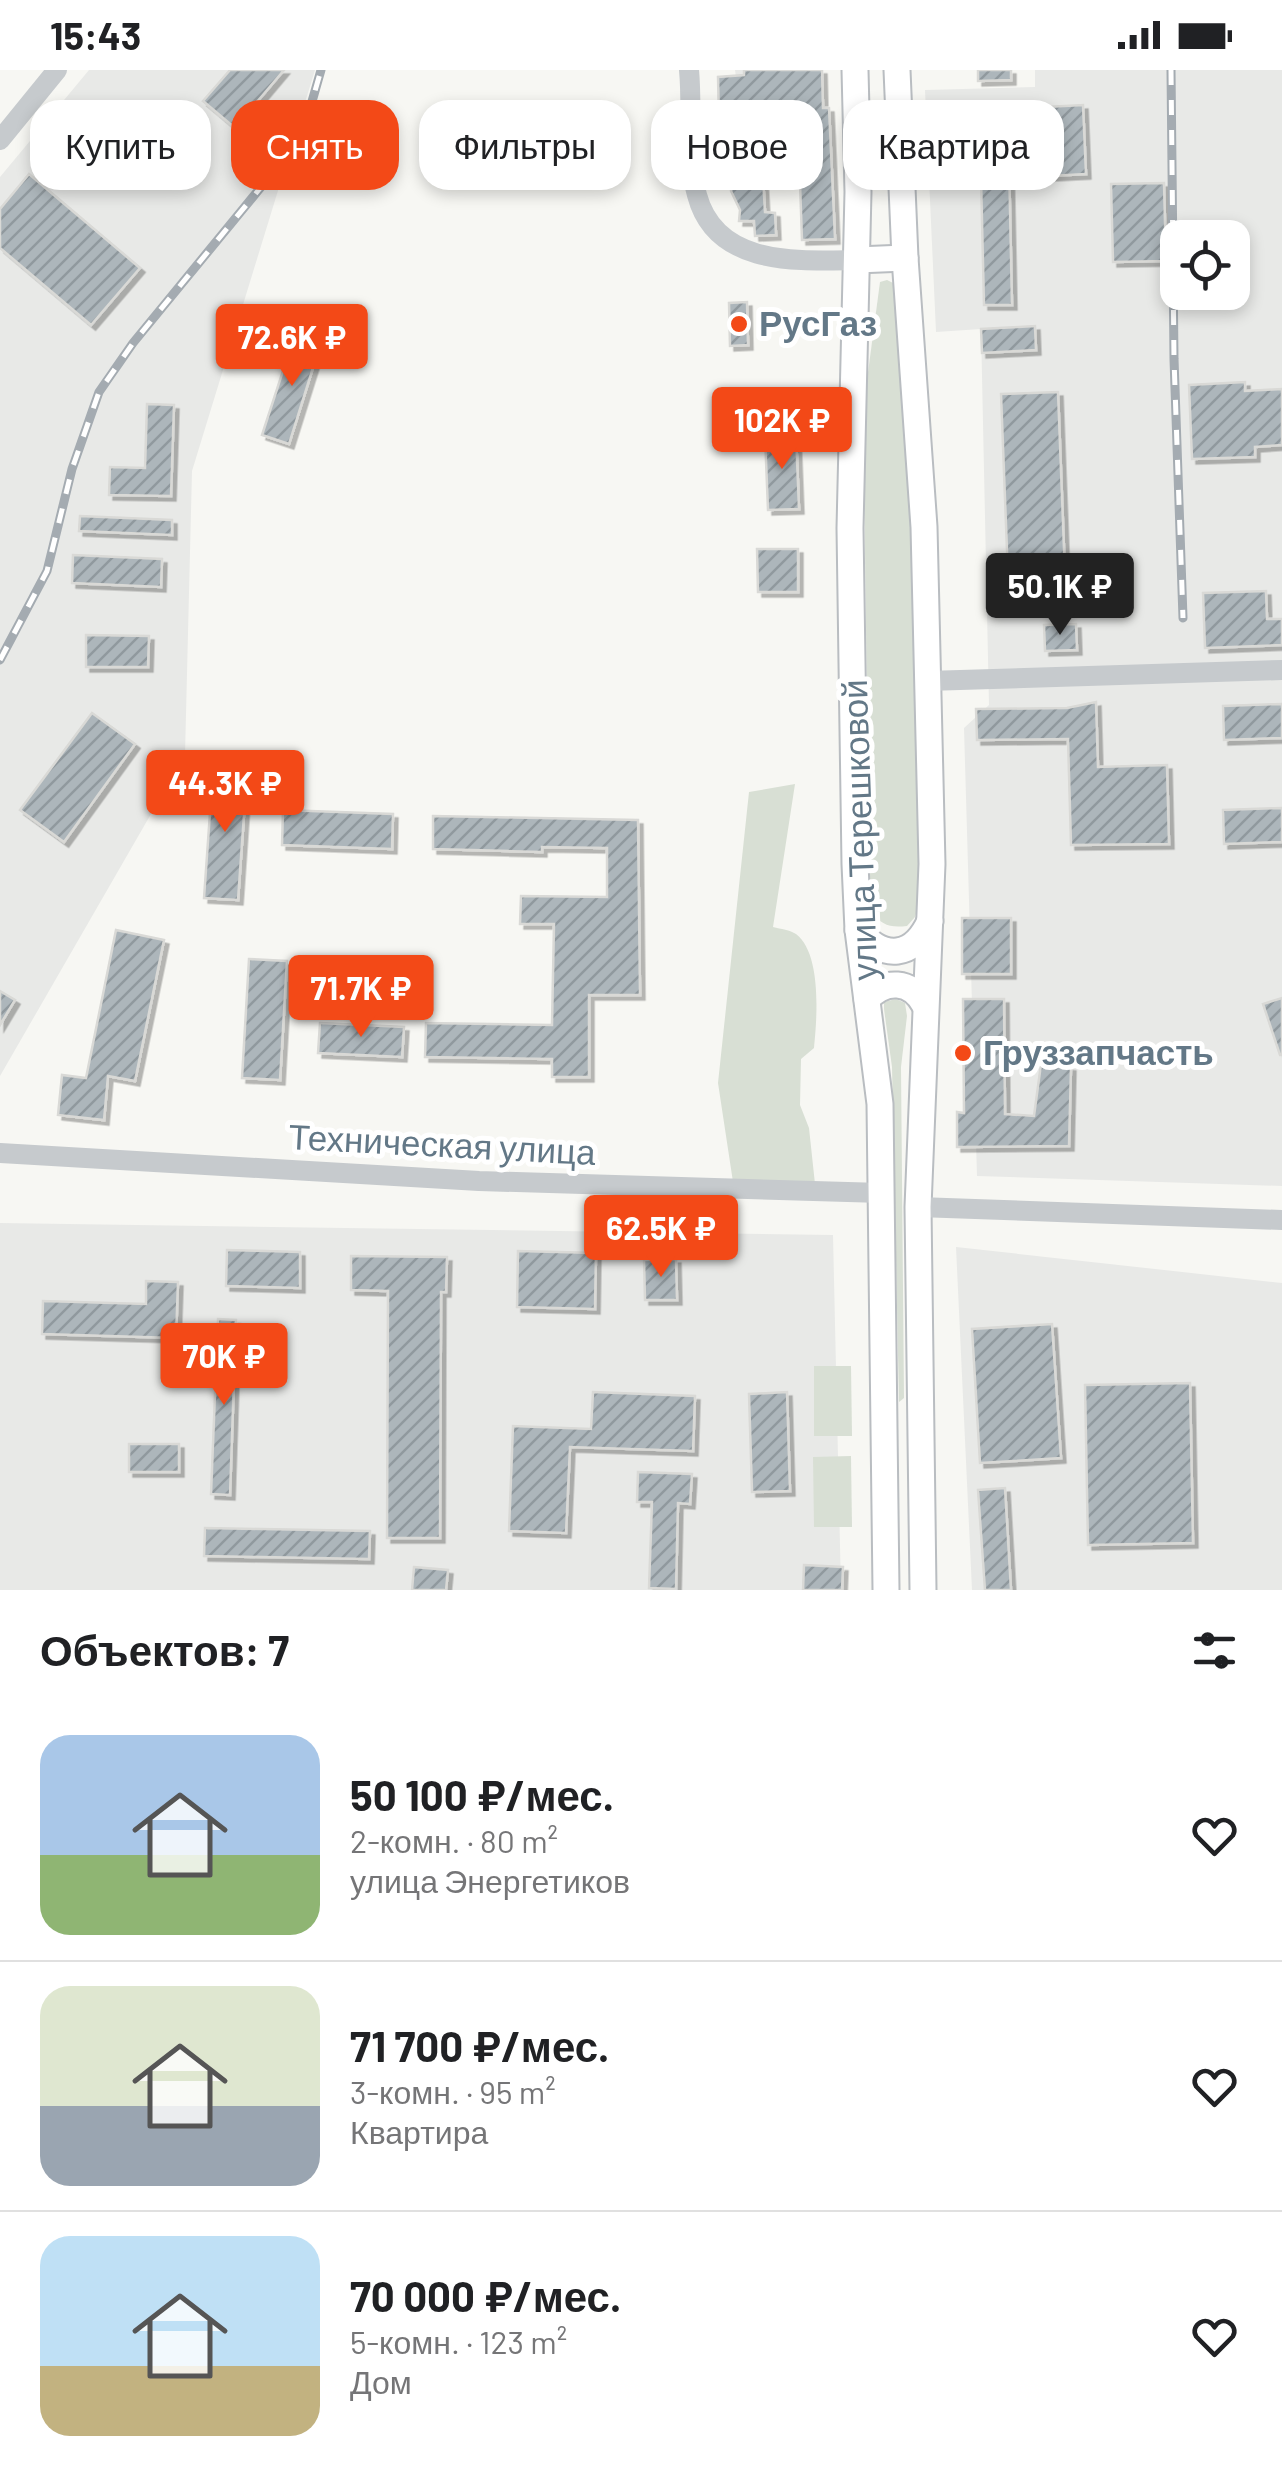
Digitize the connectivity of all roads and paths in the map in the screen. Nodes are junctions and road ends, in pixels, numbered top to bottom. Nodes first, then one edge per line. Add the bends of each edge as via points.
1 (57, 70) edge
2 (689, 70) edge
3 (855, 70) edge
4 (898, 70) edge
5 (0, 140) edge
6 (905, 258) junction
7 (856, 260) junction
8 (1282, 670) edge
9 (927, 681) junction
10 (930, 922) junction
11 (858, 930) junction
12 (867, 999) junction
13 (924, 1004) junction
14 (0, 1153) edge
15 (882, 1193) junction
16 (918, 1206) junction
17 (1282, 1220) edge
18 (920, 1404) junction
19 (882, 1405) junction
20 (886, 1590) edge
21 (923, 1590) edge

1 - 5 street
2 - 7 street via 697,197 720,236 761,256
3 - 7 main road, улица Терешковой
4 - 6 main road, улица Терешковой
6 - 7 main road
6 - 9 main road, улица Терешковой
7 - 11 main road, улица Терешковой via 850,528
8 - 9 street
9 - 10 main road, улица Терешковой
10 - 11 main road via 915,944 892,952
10 - 13 main road, улица Терешковой
11 - 12 main road, улица Терешковой
12 - 13 main road via 899,984 911,987
12 - 15 main road, улица Терешковой
13 - 16 main road, улица Терешковой
14 - 15 street, Техническая улица via 479,1181
15 - 19 main road, улица Терешковой
16 - 17 street
16 - 18 main road, улица Терешковой
18 - 19 main road via 900,1414
18 - 21 main road, улица Терешковой
19 - 20 main road, улица Терешковой

